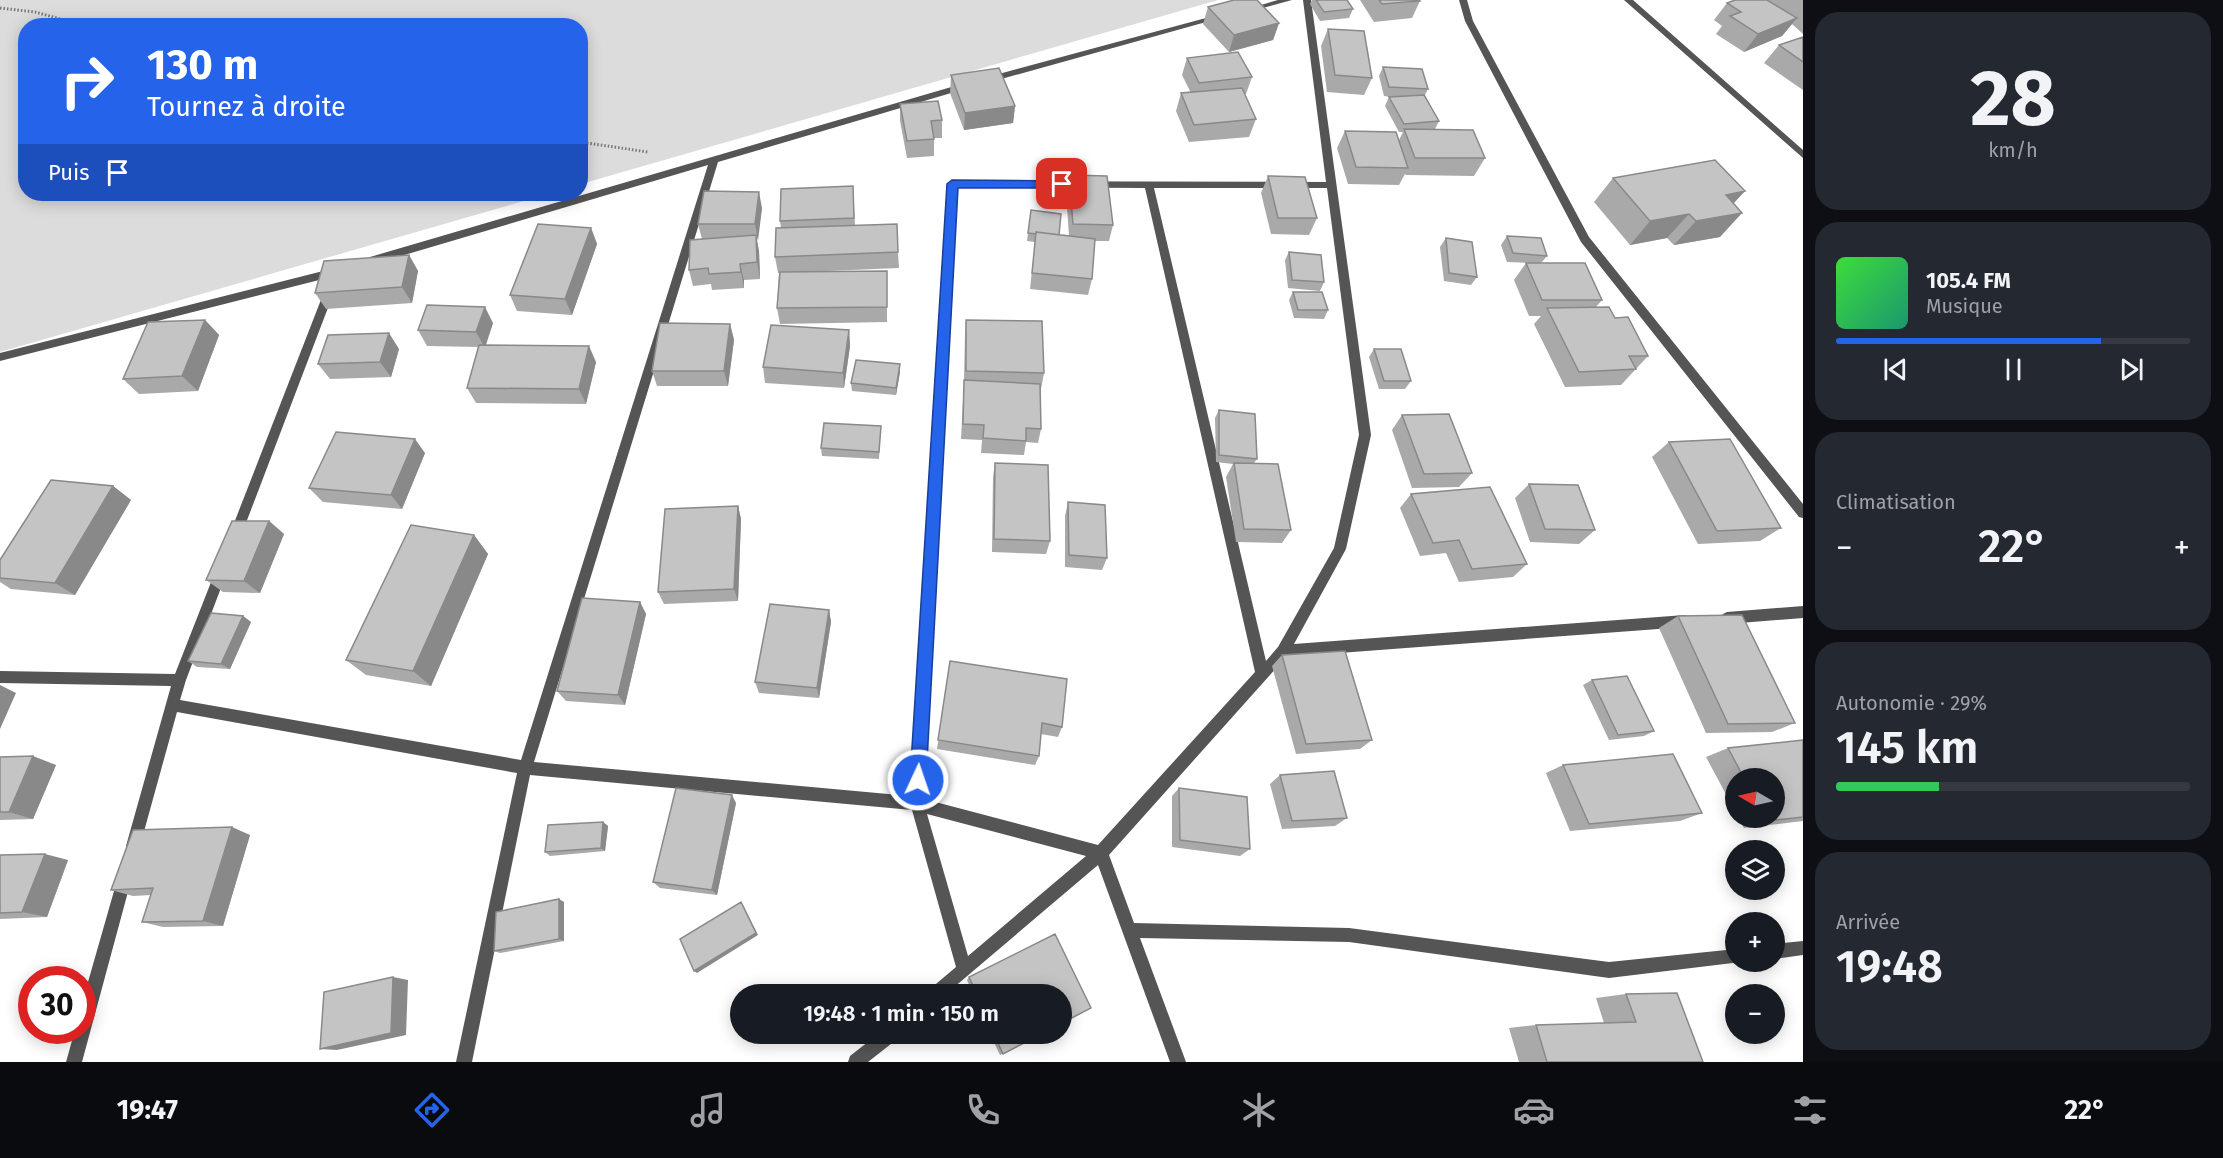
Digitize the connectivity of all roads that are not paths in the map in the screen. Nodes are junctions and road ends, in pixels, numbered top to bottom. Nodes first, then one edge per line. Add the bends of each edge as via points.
1 (1288, 0) edge
2 (1307, 0) edge
3 (1463, 0) edge
4 (1628, 0) edge
5 (1243, 11) edge
6 (1232, 14) edge
7 (1803, 155) edge
8 (714, 161) junction
9 (1149, 185) junction
10 (1332, 185) junction
11 (588, 198) edge
12 (577, 201) edge
13 (360, 264) edge
14 (0, 357) edge
15 (1803, 513) edge
16 (1803, 612) edge
17 (1283, 651) junction
18 (1262, 673) junction
19 (0, 677) edge
20 (179, 680) junction
21 (172, 705) junction
22 (525, 768) junction
23 (917, 804) junction
24 (1101, 853) junction
25 (1130, 930) junction
26 (1803, 948) edge
27 (1785, 950) edge
28 (1725, 957) edge
29 (964, 970) junction
30 (947, 984) edge
31 (878, 1044) edge
32 (74, 1062) edge
33 (464, 1062) edge
34 (856, 1062) edge
35 (1178, 1062) edge

1 - 5 street
2 - 10 street
3 - 15 street via 1469,21 1585,239
4 - 7 street
6 - 8 street via 1131,39
8 - 11 street
8 - 22 street
9 - 10 street
9 - 18 street
9 - 23 street via 952,184
10 - 17 street via 1365,435 1340,549
12 - 13 street
14 - 20 street via 343,269
16 - 17 street
17 - 18 street
18 - 24 street
19 - 20 street
20 - 21 street
21 - 22 street
21 - 32 street
22 - 23 street
22 - 33 street
23 - 24 street
23 - 29 street
24 - 25 street
24 - 29 street
25 - 28 street via 1349,935 1609,970
25 - 35 street
26 - 27 street
29 - 30 street
31 - 34 street

